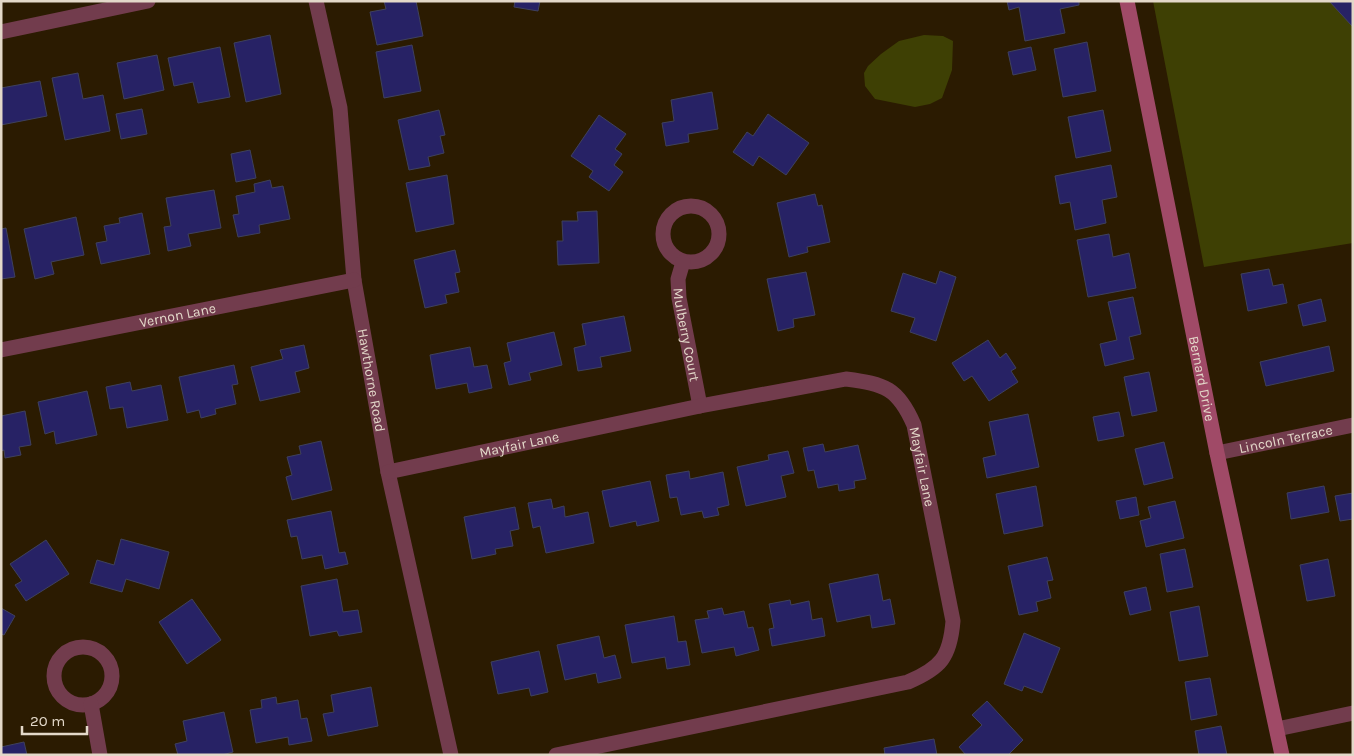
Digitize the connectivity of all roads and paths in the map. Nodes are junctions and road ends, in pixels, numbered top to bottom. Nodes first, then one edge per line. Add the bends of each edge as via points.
1 (148, 1) edge
2 (316, 1) edge
3 (1127, 1) edge
4 (1, 32) edge
5 (683, 262) dead end
6 (354, 280) junction
7 (1, 350) edge
8 (700, 406) junction
9 (1353, 425) edge
10 (1217, 453) junction
11 (388, 472) junction
12 (91, 704) dead end
13 (1353, 713) edge
14 (1277, 729) junction
15 (100, 755) edge
16 (451, 755) edge
17 (556, 755) edge
18 (1282, 755) edge

1 - 4 street
2 - 6 street, Hawthorne Road via 340,108
3 - 10 street, Bernard Drive
5 - 8 street, Mulberry Court via 678,279 679,298
6 - 7 street, Vernon Lane
6 - 11 street, Hawthorne Road
8 - 11 street, Mayfair Lane
8 - 17 street, Mayfair Lane via 846,379 870,382 890,390 905,403 914,425 953,621 951,641 943,659 930,672 908,682
9 - 10 street, Lincoln Terrace
10 - 14 street, Bernard Drive
11 - 16 street, Hawthorne Road
12 - 15 street
13 - 14 street
14 - 18 street, Bernard Drive

